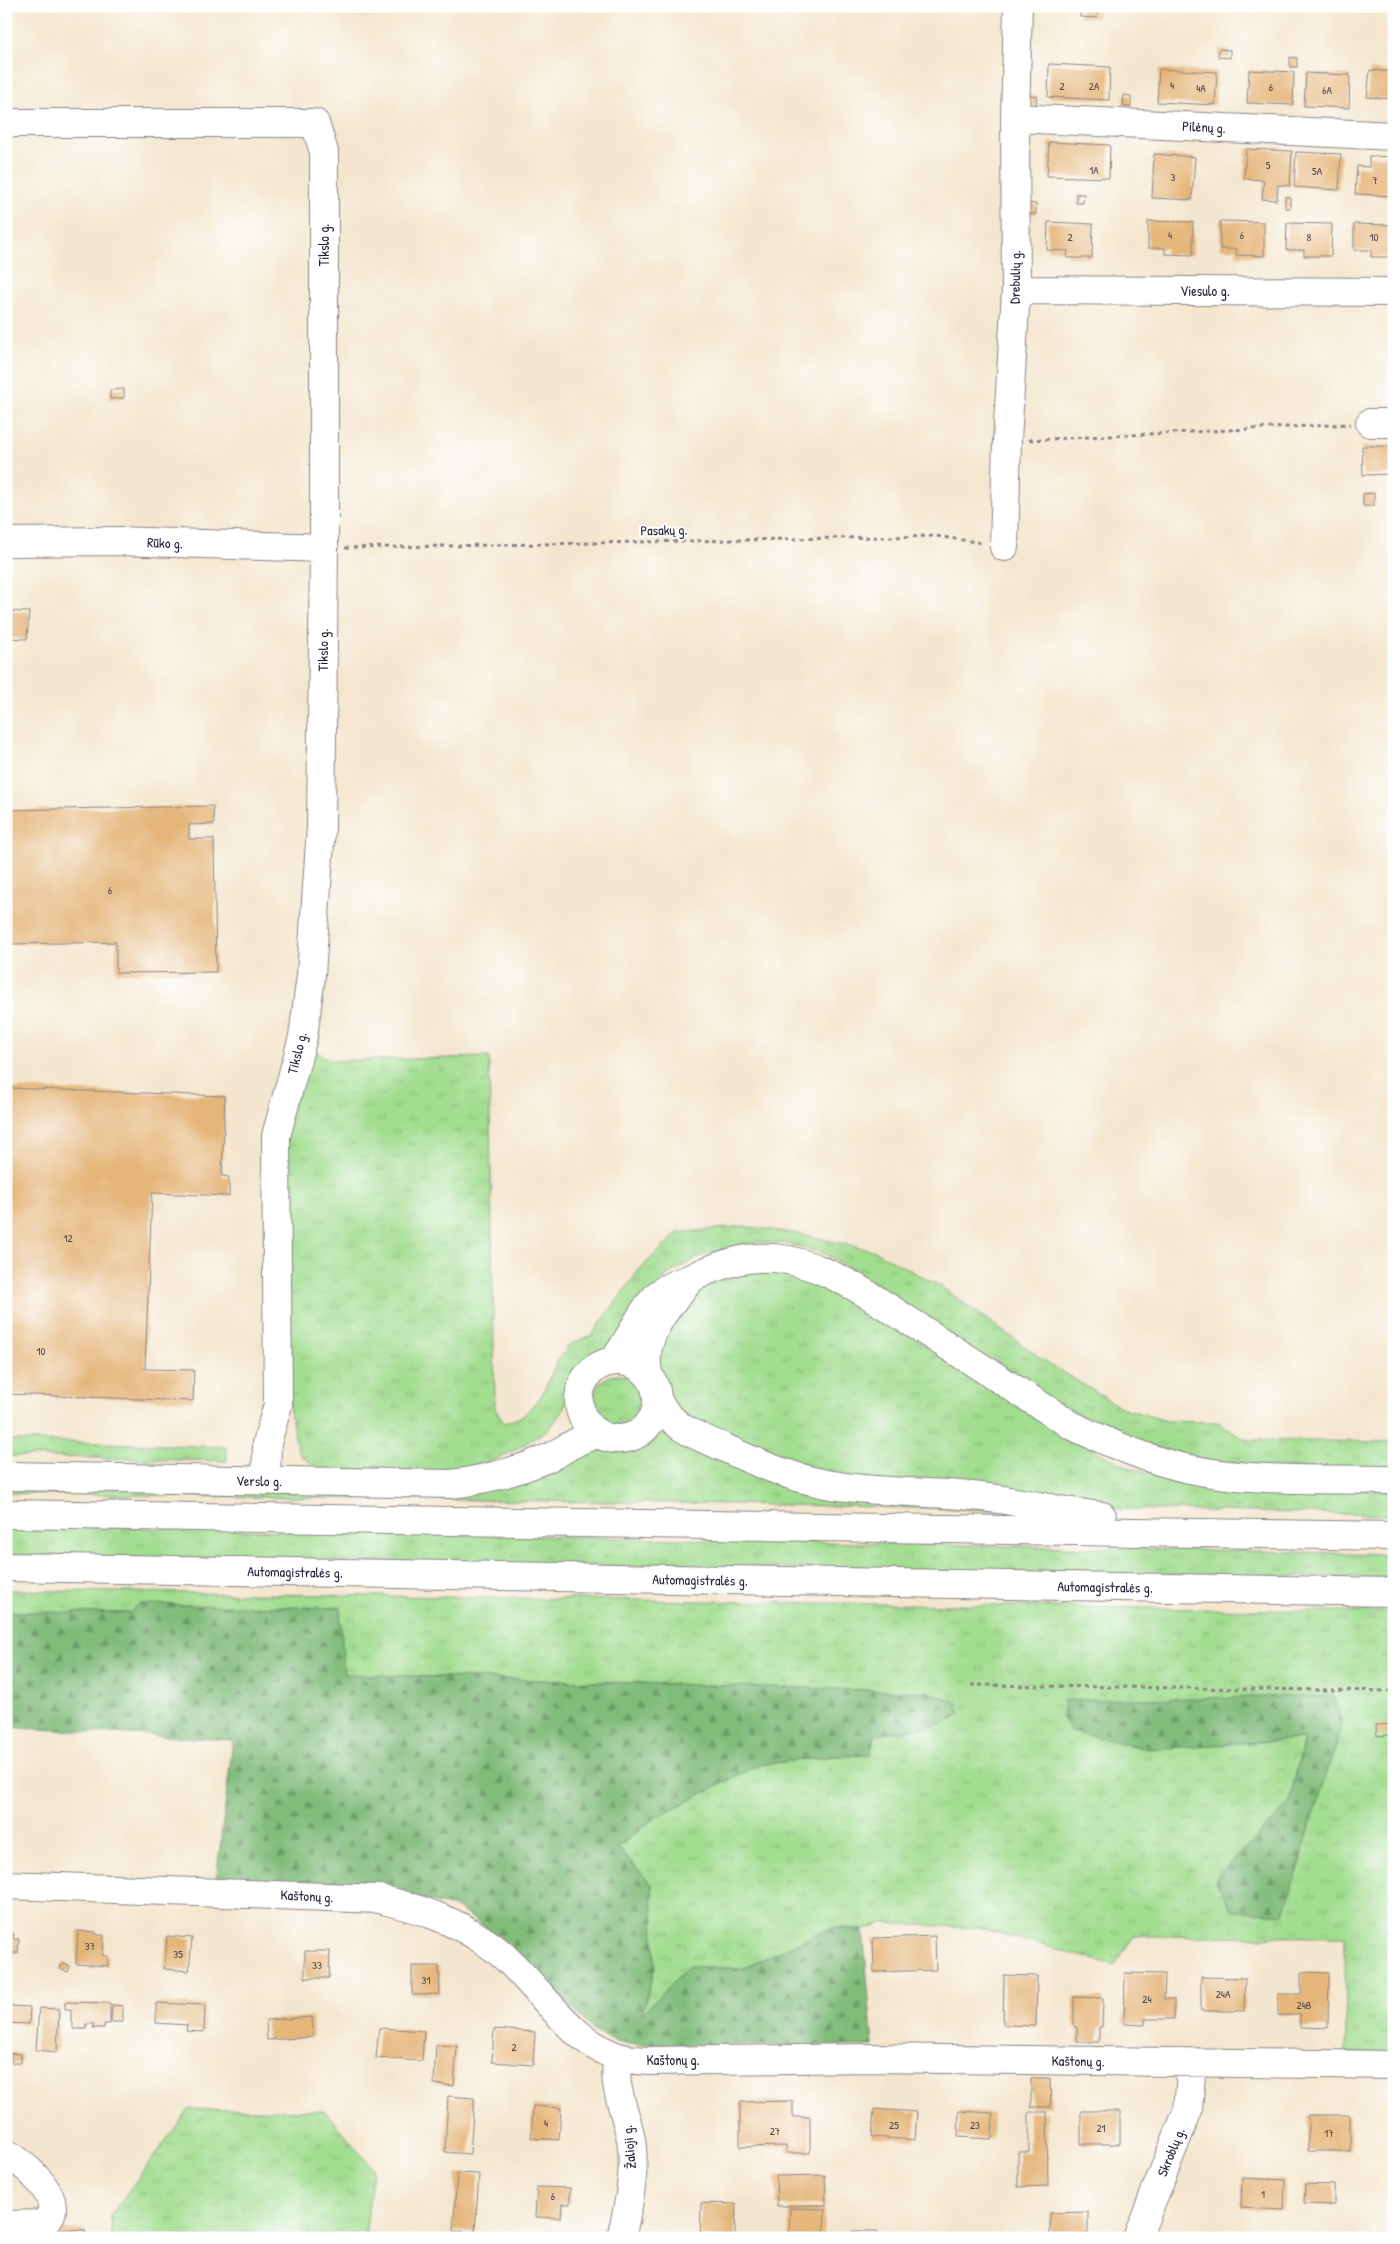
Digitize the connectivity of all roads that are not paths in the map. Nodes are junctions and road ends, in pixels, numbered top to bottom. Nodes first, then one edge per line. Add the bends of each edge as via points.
1 (1018, 6) edge
2 (1015, 118) junction
3 (6, 123) edge
4 (1394, 136) edge
5 (1016, 290) junction
6 (1394, 292) edge
7 (6, 542) edge
8 (1004, 547) road end
9 (324, 548) junction
10 (692, 1278) junction
11 (614, 1361) junction
12 (648, 1375) junction
13 (658, 1402) junction
14 (580, 1406) junction
15 (600, 1434) junction
16 (510, 1470) junction
17 (6, 1476) edge
18 (1394, 1480) edge
19 (266, 1481) junction
20 (6, 1514) edge
21 (1394, 1524) edge
22 (1394, 1536) edge
23 (6, 1567) edge
24 (89, 1568) junction
25 (6, 1582) edge
26 (1394, 1592) edge
27 (6, 1885) edge
28 (619, 2057) junction
29 (1192, 2063) junction
30 (1394, 2065) edge
31 (6, 2153) edge
32 (6, 2226) edge
33 (621, 2238) edge
34 (1137, 2238) edge

1 - 2 main road, Drebulių g.
2 - 4 main road, Pilėnų g.
2 - 5 main road, Drebulių g.
3 - 9 main road, Tikslo g. via 314,123 324,152
5 - 6 main road, Viesulo g.
5 - 8 main road, Drebulių g.
7 - 9 main road, Rūko g. via 117,541
9 - 19 main road, Tikslo g. via 321,827 311,975 303,1036 276,1136 278,1404 268,1443
10 - 11 main road via 660,1293
10 - 12 main road via 658,1324 649,1343 646,1356
10 - 18 main road via 730,1262 752,1257 807,1264 864,1292 1071,1426 1145,1458 1226,1475
11 - 12 main road via 633,1364
11 - 14 main road via 602,1364 585,1380 580,1391
12 - 13 main road via 657,1392
13 - 15 main road via 652,1419 641,1432 619,1439
13 - 21 main road via 668,1418 682,1429 758,1463 797,1477 837,1486 998,1499 1083,1514 1148,1519
14 - 15 main road via 588,1425
14 - 16 main road, Verslo g. via 556,1434
15 - 16 main road, Verslo g. via 580,1440 536,1463
16 - 19 main road, Verslo g. via 478,1481 451,1484
17 - 19 main road, Verslo g.
20 - 22 main road
23 - 24 main road, Automagistralės g.
24 - 25 main road via 29,1582
24 - 26 main road, Automagistralės g.
27 - 28 main road, Kaštonų g. via 379,1899 410,1906 438,1916 488,1944 514,1965 590,2043
28 - 29 main road, Kaštonų g. via 648,2061 870,2058
28 - 33 main road, Žalioji g. via 616,2076 632,2147 631,2198
29 - 30 main road, Kaštonų g.
29 - 34 main road, Skroblų g. via 1188,2110
31 - 32 main road via 39,2179 52,2206 50,2217 42,2224

